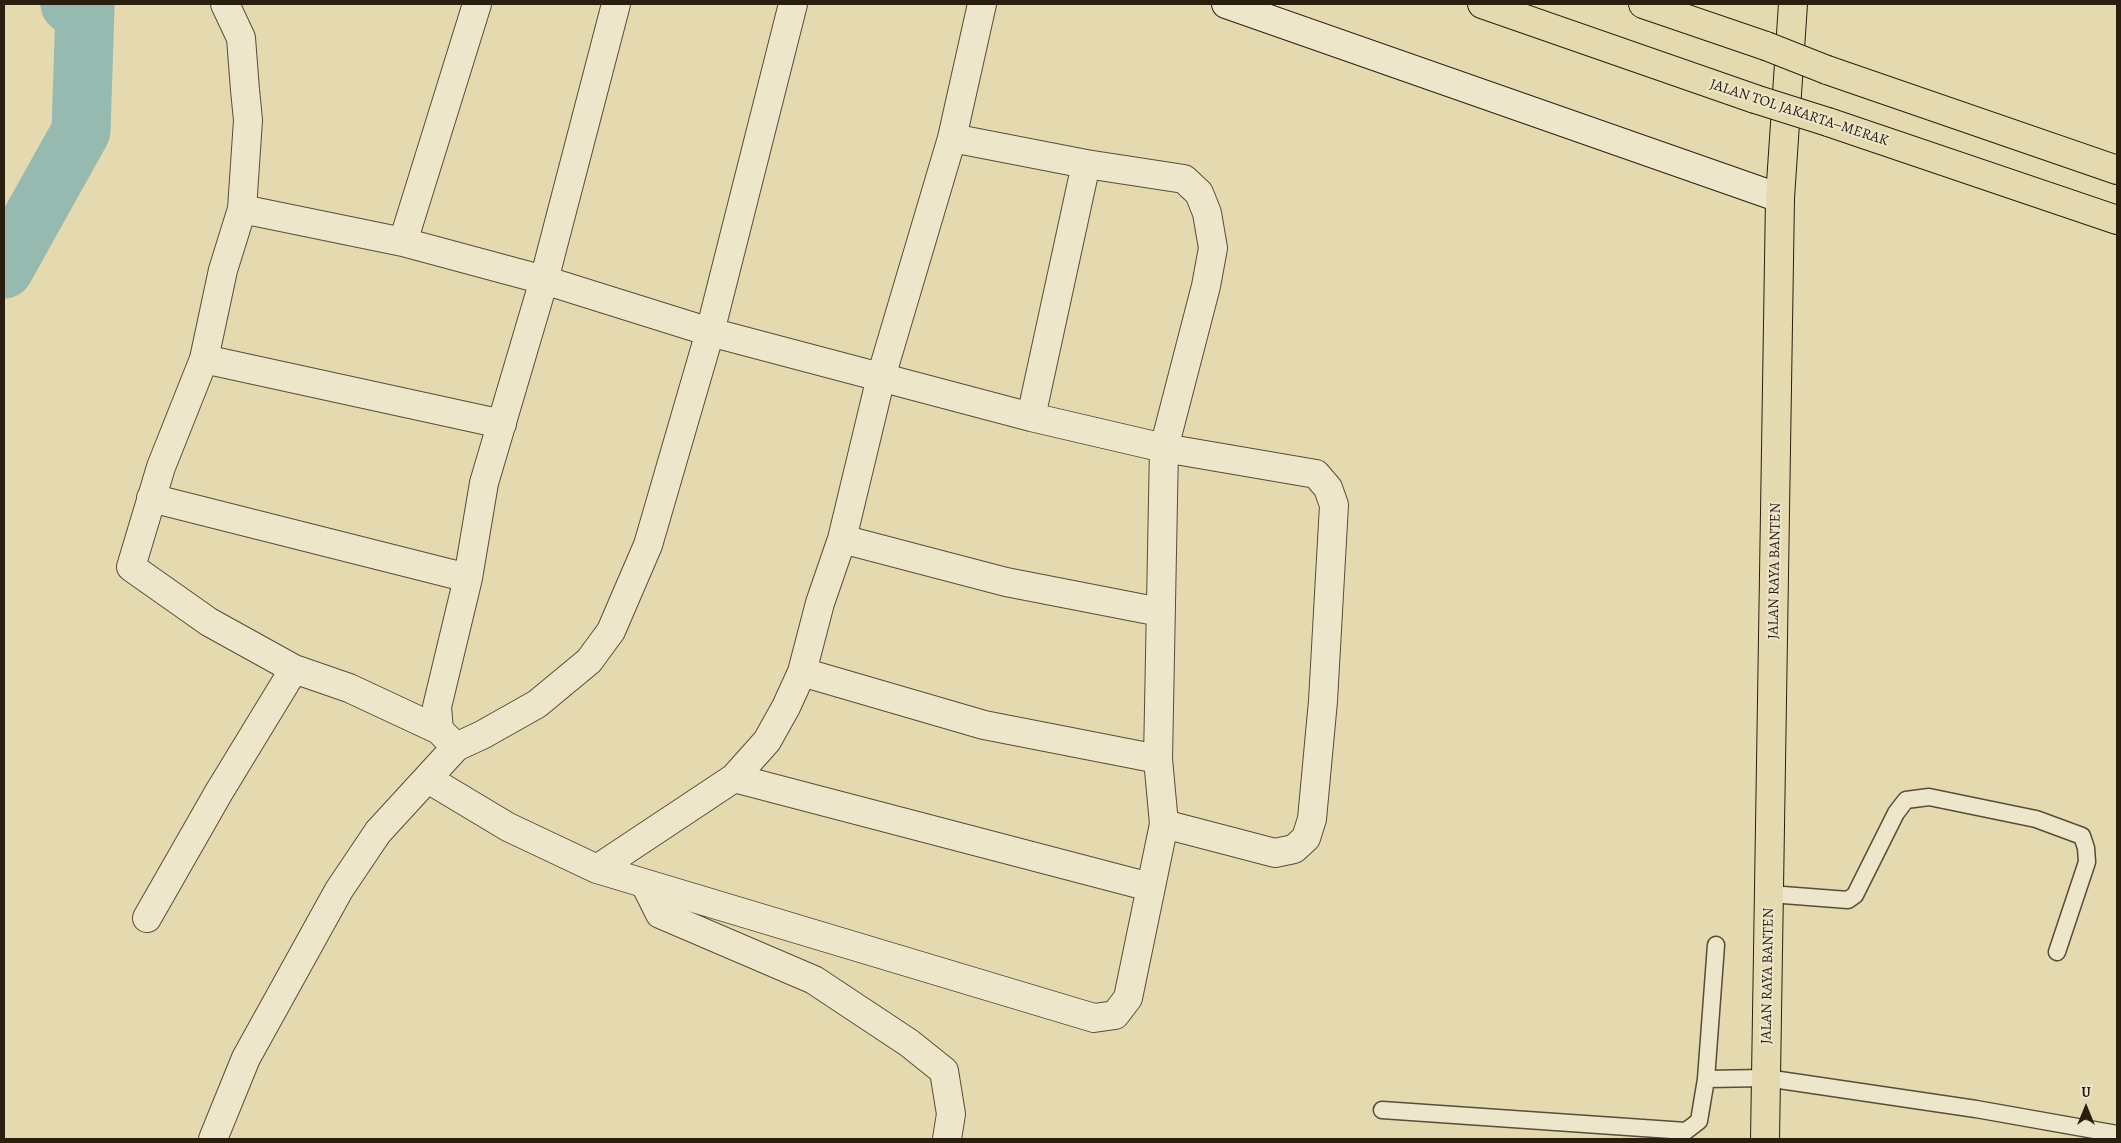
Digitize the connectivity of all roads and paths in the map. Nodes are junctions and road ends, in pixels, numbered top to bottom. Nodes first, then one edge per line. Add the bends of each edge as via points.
1 (225, 4) edge
2 (477, 4) edge
3 (616, 4) edge
4 (793, 4) edge
5 (982, 4) edge
6 (1226, 4) edge
7 (1482, 4) edge
8 (1643, 4) edge
9 (1793, 4) edge
10 (952, 138) junction
11 (1086, 164) junction
12 (2117, 170) edge
13 (1780, 198) junction
14 (242, 208) junction
15 (2117, 220) edge
16 (403, 242) junction
17 (544, 280) junction
18 (710, 332) junction
19 (204, 359) junction
20 (881, 377) junction
21 (1031, 417) junction
22 (502, 424) junction
23 (1164, 448) junction
24 (151, 498) junction
25 (842, 539) junction
26 (468, 578) junction
27 (1160, 612) junction
28 (294, 669) junction
29 (802, 672) junction
30 (447, 739) junction
31 (1158, 759) junction
32 (734, 778) junction
33 (428, 779) junction
34 (1164, 824) junction
35 (597, 869) junction
36 (645, 884) junction
37 (1150, 887) junction
38 (1770, 894) junction
39 (148, 918) dead end
40 (1716, 945) dead end
41 (2057, 952) dead end
42 (1766, 1078) junction
43 (1706, 1079) junction
44 (1382, 1110) dead end
45 (2117, 1134) edge
46 (213, 1139) edge
47 (947, 1139) edge
48 (1765, 1139) edge

1 - 14 street via 240,38 246,90 248,120
2 - 16 street
3 - 17 street
4 - 18 street
5 - 10 street
6 - 13 street
7 - 15 main road, JALAN TOL JAKARTA–MERAK, bridge
8 - 12 main road, bridge
9 - 13 main road, JALAN RAYA BANTEN
10 - 11 street
10 - 20 street
11 - 21 street
11 - 23 street via 1184,179 1199,193 1207,213 1213,248
13 - 38 main road, JALAN RAYA BANTEN
14 - 16 street
14 - 19 street via 223,270
16 - 17 street
17 - 18 street
17 - 22 street
18 - 20 street
18 - 30 street via 648,545 611,631 589,662 537,704 482,735
19 - 22 street
19 - 24 street via 160,467
20 - 21 street
20 - 25 street
21 - 23 street
22 - 26 street via 484,483
23 - 27 street
23 - 34 street via 1316,474 1328,488 1334,505 1323,701 1312,819 1306,838 1294,848 1275,853
24 - 26 street
24 - 28 street via 131,567 209,622
25 - 27 street via 1006,582
25 - 29 street via 820,603
26 - 30 street via 437,707
27 - 31 street
28 - 30 street via 349,688
28 - 39 street
29 - 31 street via 984,724
29 - 32 street via 767,741
30 - 33 street
31 - 34 street
32 - 35 street
32 - 37 street
33 - 35 street via 508,827
33 - 46 street via 378,832 338,890 246,1058
34 - 37 street
35 - 36 street
36 - 37 street via 1094,1018 1115,1016 1128,998
36 - 47 street via 660,914 814,980 909,1043 944,1072 951,1114
38 - 41 lane via 1848,900 1856,895 1896,813 1906,800 1929,797 2036,819 2082,836 2087,862
38 - 42 main road, JALAN RAYA BANTEN
40 - 43 lane
42 - 43 lane
42 - 45 lane
42 - 48 main road, JALAN RAYA BANTEN
43 - 44 lane via 1699,1121 1686,1131

